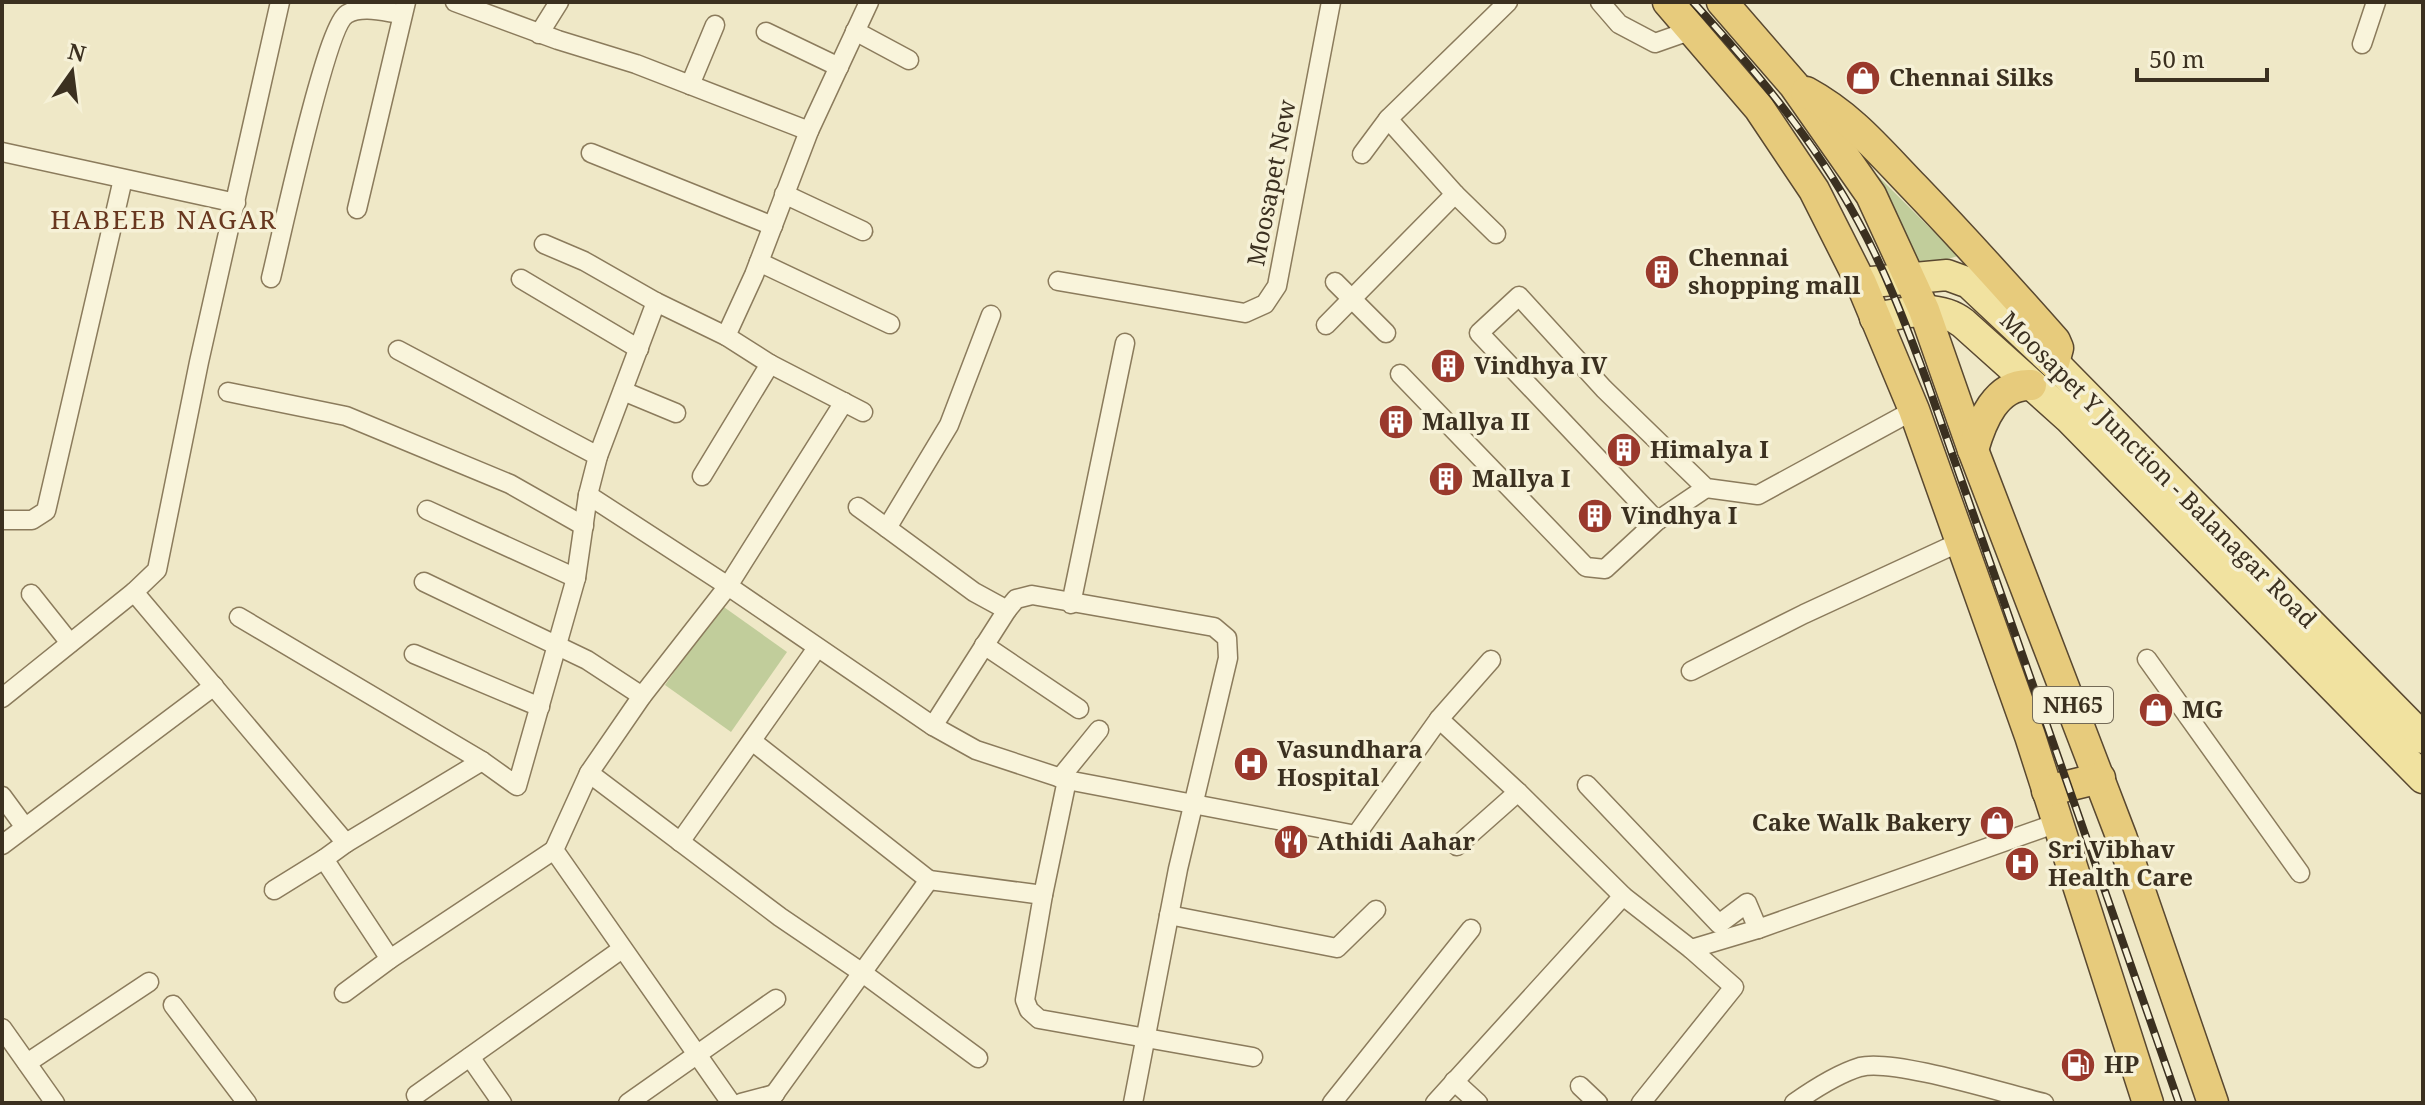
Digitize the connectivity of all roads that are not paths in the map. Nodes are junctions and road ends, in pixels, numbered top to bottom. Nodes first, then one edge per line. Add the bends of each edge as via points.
1 (280, 2) edge
2 (455, 2) edge
3 (559, 2) edge
4 (868, 2) edge
5 (1331, 2) edge
6 (1508, 2) edge
7 (1600, 2) edge
8 (1668, 2) edge
9 (1722, 2) edge
10 (2376, 2) edge
11 (404, 8) edge
12 (715, 25) dead end
13 (1692, 30) junction
14 (855, 31) junction
15 (766, 32) dead end
16 (539, 34) junction
17 (2362, 44) dead end
18 (909, 60) dead end
19 (839, 67) junction
20 (690, 85) junction
21 (1794, 85) junction
22 (1388, 119) junction
23 (809, 131) junction
24 (2, 152) edge
25 (591, 153) dead end
26 (1362, 154) dead end
27 (123, 179) junction
28 (784, 194) junction
29 (1455, 194) junction
30 (236, 203) junction
31 (357, 209) dead end
32 (773, 226) junction
33 (863, 231) dead end
34 (1496, 234) dead end
35 (544, 244) dead end
36 (759, 262) junction
37 (1908, 277) junction
38 (271, 278) dead end
39 (521, 279) dead end
40 (1058, 281) dead end
41 (1335, 282) dead end
42 (1861, 283) junction
43 (1351, 300) junction
44 (656, 302) junction
45 (1924, 310) junction
46 (991, 315) dead end
47 (1875, 318) junction
48 (890, 324) dead end
49 (1326, 325) dead end
50 (1386, 333) dead end
51 (726, 336) junction
52 (1125, 343) dead end
53 (639, 349) junction
54 (398, 350) dead end
55 (2054, 363) junction
56 (770, 364) junction
57 (1400, 374) dead end
58 (2031, 385) junction
59 (623, 391) junction
60 (228, 392) dead end
61 (844, 402) junction
62 (1914, 410) junction
63 (863, 412) dead end
64 (676, 413) dead end
65 (1973, 450) junction
66 (598, 456) junction
67 (702, 476) dead end
68 (1706, 488) junction
69 (588, 495) junction
70 (858, 507) dead end
71 (427, 510) dead end
72 (2, 520) edge
73 (1657, 521) junction
74 (584, 526) junction
75 (887, 528) junction
76 (1960, 542) junction
77 (576, 578) junction
78 (424, 582) dead end
79 (728, 586) junction
80 (134, 592) junction
81 (31, 594) dead end
82 (1071, 604) junction
83 (1007, 610) junction
84 (239, 617) dead end
85 (70, 643) junction
86 (555, 644) junction
87 (984, 645) junction
88 (817, 648) junction
89 (414, 654) dead end
90 (2147, 659) dead end
91 (1491, 660) dead end
92 (1691, 671) dead end
93 (214, 686) junction
94 (642, 696) junction
95 (2, 698) edge
96 (540, 707) junction
97 (1079, 709) dead end
98 (1439, 719) junction
99 (933, 726) junction
100 (1099, 730) dead end
101 (2423, 738) edge
102 (752, 741) junction
103 (482, 761) junction
104 (589, 773) junction
105 (2100, 778) junction
106 (2423, 778) edge
107 (1063, 779) junction
108 (1587, 785) dead end
109 (2047, 791) junction
110 (1518, 792) junction
111 (2, 796) edge
112 (1193, 805) junction
113 (2057, 823) junction
114 (24, 826) junction
115 (680, 842) junction
116 (346, 843) junction
117 (2, 845) edge
118 (1457, 846) dead end
119 (554, 850) junction
120 (324, 859) junction
121 (2300, 873) dead end
122 (929, 880) junction
123 (274, 890) dead end
124 (1043, 895) junction
125 (1623, 896) junction
126 (1376, 910) dead end
127 (1169, 915) junction
128 (1471, 929) dead end
129 (1758, 929) junction
130 (622, 949) junction
131 (1691, 949) junction
132 (390, 959) junction
133 (864, 974) junction
134 (149, 982) dead end
135 (344, 993) dead end
136 (776, 999) dead end
137 (173, 1005) dead end
138 (2, 1028) edge
139 (1145, 1038) junction
140 (695, 1055) junction
141 (470, 1057) junction
142 (1253, 1057) dead end
143 (978, 1058) dead end
144 (27, 1063) junction
145 (1454, 1081) junction
146 (1580, 1086) dead end
147 (416, 1095) dead end
148 (1992, 1096) edge
149 (772, 1098) edge
150 (55, 1103) edge
151 (247, 1103) edge
152 (502, 1103) edge
153 (628, 1103) edge
154 (731, 1103) edge
155 (741, 1103) edge
156 (1133, 1103) edge
157 (1332, 1103) edge
158 (1435, 1103) edge
159 (1478, 1103) edge
160 (1598, 1103) edge
161 (1641, 1103) edge
162 (1794, 1103) edge
163 (2044, 1103) edge
164 (2148, 1103) edge
165 (2213, 1103) edge

1 - 30 street
2 - 16 street
3 - 16 street
4 - 14 street
5 - 40 street, Moosapet New via 1277,286 1265,304 1245,313
6 - 22 street
7 - 13 street via 1619,24 1655,43
8 - 13 highway, NH65
9 - 21 highway, NH65
10 - 17 street
11 - 31 street
11 - 38 street via 367,9 340,21
12 - 20 street
13 - 42 highway, NH65 via 1759,108 1814,190
14 - 18 street
14 - 19 street
15 - 19 street
16 - 20 street
19 - 23 street
20 - 23 street
21 - 37 highway, NH65 via 1871,195
21 - 55 highway via 1861,130 1978,253 2055,341
22 - 26 street
22 - 29 street
23 - 28 street
24 - 27 street
25 - 32 street
27 - 30 street
27 - 72 street via 46,511 32,520
28 - 32 street
28 - 33 street
29 - 34 street
29 - 43 street
30 - 80 street via 157,570
32 - 36 street
35 - 44 street
36 - 48 street
36 - 51 street
37 - 42 main road, Moosapet Y Junction - Balanagar Road
37 - 45 highway, NH65
37 - 55 main road, Moosapet Y Junction - Balanagar Road via 1958,277
39 - 53 street
41 - 43 street
42 - 47 highway, NH65
43 - 49 street
43 - 50 street
44 - 51 street
44 - 53 street
45 - 47 main road
45 - 58 main road via 1955,317
45 - 65 highway, NH65
46 - 75 street via 949,425
47 - 62 highway, NH65
51 - 56 street
52 - 82 street
53 - 59 street
54 - 66 street
55 - 101 main road, Moosapet Y Junction - Balanagar Road
56 - 61 street
56 - 67 street
57 - 73 street via 1586,567 1605,569
58 - 65 highway via 2018,384 1994,403
58 - 106 main road
59 - 64 street
59 - 66 street
60 - 74 street via 346,416 510,484
61 - 63 street
61 - 79 street
62 - 68 street via 1758,495
62 - 76 highway, NH65
65 - 105 highway, NH65
66 - 69 street
68 - 73 street
68 - 73 street via 1519,296 1479,333
69 - 74 street
69 - 79 street
70 - 75 street
71 - 77 street
74 - 77 street
75 - 83 street
76 - 92 street
76 - 109 highway, NH65
77 - 86 street
78 - 86 street
79 - 88 street
79 - 94 street
80 - 85 street
80 - 93 street
81 - 85 street
82 - 83 street via 1032,595 1016,599
82 - 112 street via 1214,627 1227,638 1228,658
83 - 87 street
84 - 103 street
85 - 95 street
86 - 94 street
86 - 96 street
87 - 97 street
87 - 99 street
88 - 99 street
88 - 102 street
89 - 96 street
90 - 121 street
91 - 98 street
93 - 114 street
93 - 116 street
94 - 104 street
96 - 103 street via 517,786
98 - 110 street
98 - 112 street via 1356,835
99 - 107 street via 976,750
100 - 107 street
102 - 115 street
102 - 122 street
103 - 116 street
104 - 115 street
104 - 119 street
105 - 109 highway
105 - 165 highway, NH65
107 - 112 street
107 - 124 street
108 - 129 street via 1719,924 1747,903
109 - 113 highway, NH65
110 - 118 street
110 - 125 street
111 - 114 street
112 - 127 street
113 - 129 street
113 - 164 highway, NH65
114 - 117 street
115 - 133 street
116 - 120 street
119 - 130 street
119 - 132 street
120 - 123 street
120 - 132 street
122 - 124 street
122 - 133 street
124 - 139 street via 1025,1000 1029,1010 1039,1019
125 - 131 street
125 - 145 street
126 - 127 street via 1337,948
127 - 139 street
128 - 157 street
129 - 131 street
130 - 140 street
130 - 141 street
131 - 161 street via 1734,987
132 - 135 street
133 - 143 street
133 - 149 street
134 - 144 street
136 - 140 street
137 - 151 street
138 - 144 street
139 - 142 street
139 - 156 street
140 - 153 street
140 - 154 street
141 - 147 street
141 - 152 street
144 - 150 street
145 - 158 street
145 - 159 street
146 - 160 street
148 - 162 street via 1900,1067 1863,1066
148 - 163 street
149 - 155 street

